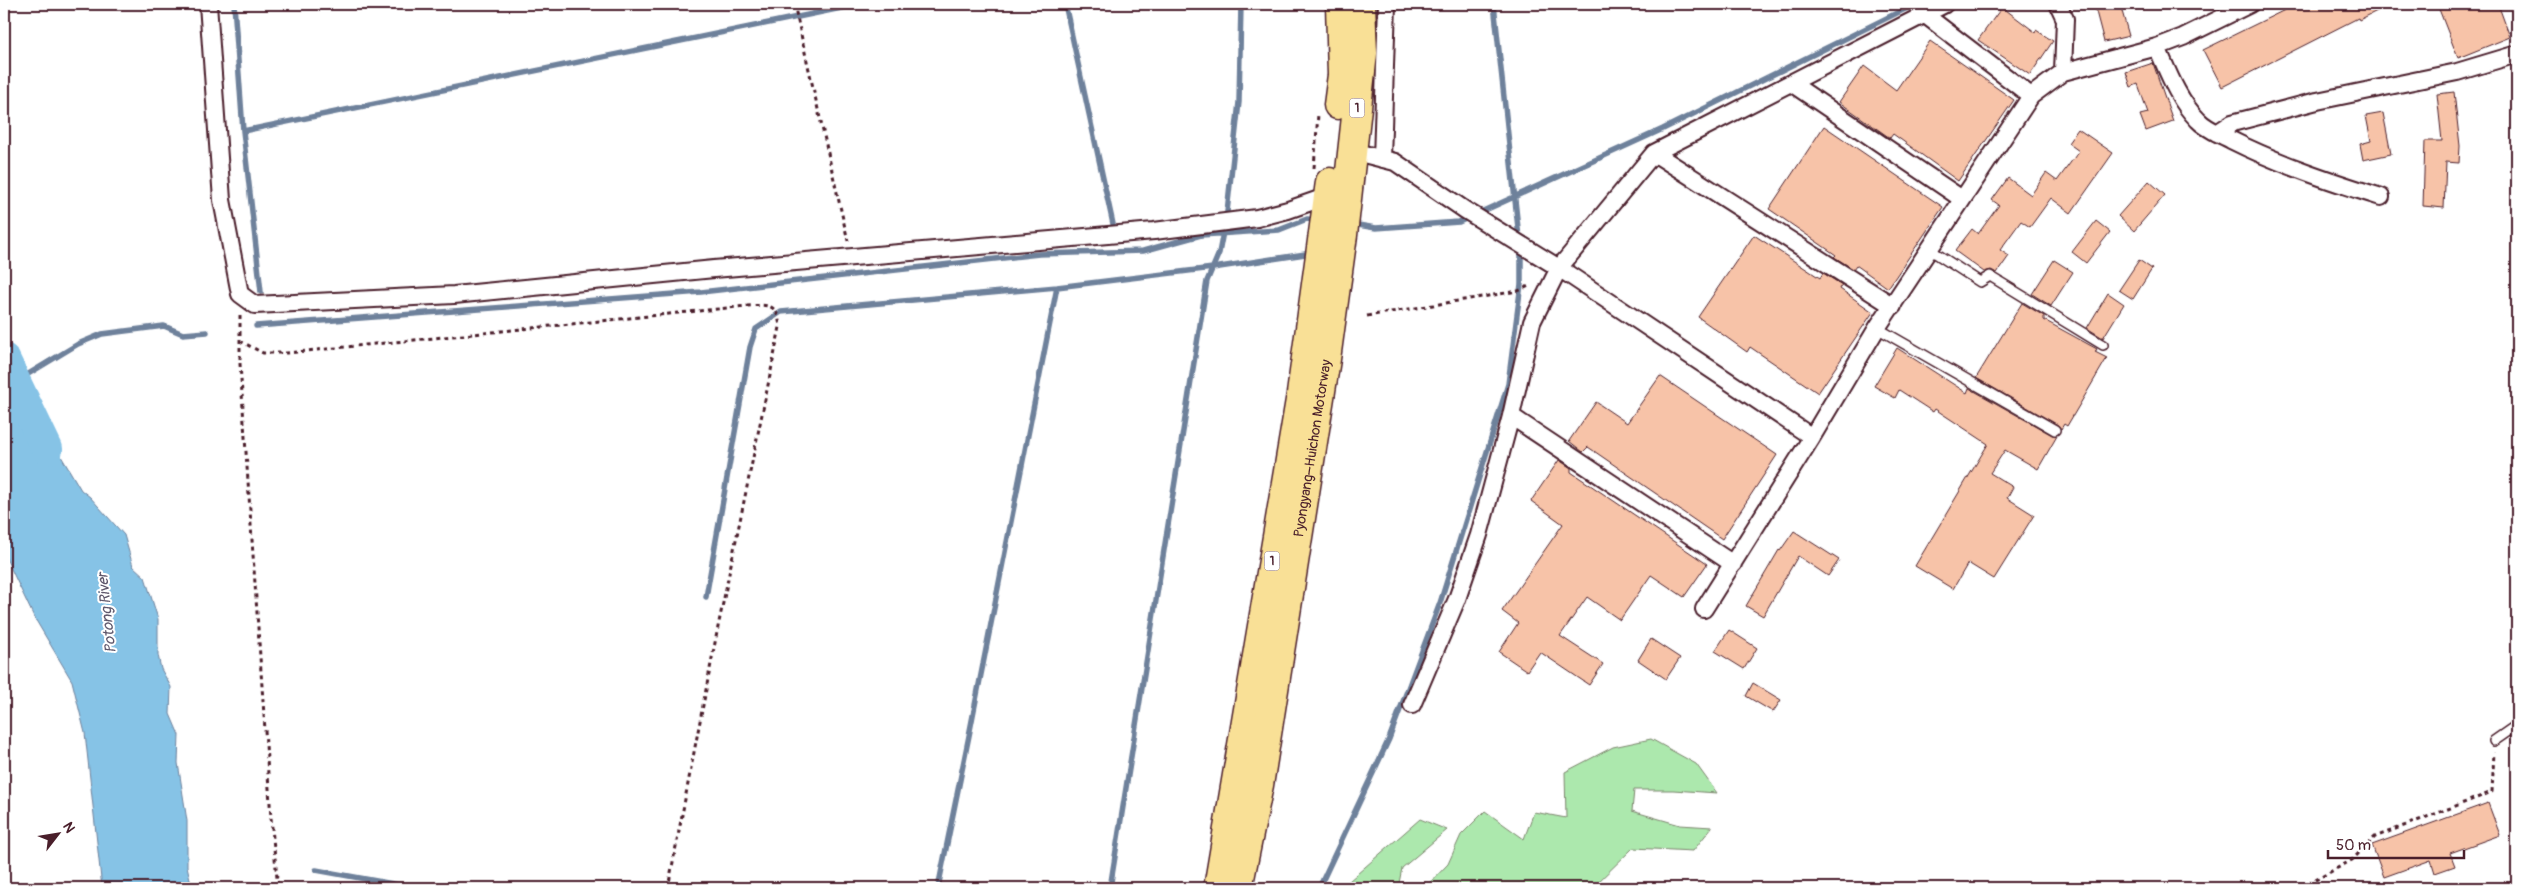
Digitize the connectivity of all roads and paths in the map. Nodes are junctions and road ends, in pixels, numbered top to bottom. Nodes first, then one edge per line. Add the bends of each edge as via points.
1 (208, 4) edge
2 (794, 4) edge
3 (1340, 4) edge
4 (1361, 4) edge
5 (1387, 4) edge
6 (1945, 4) edge
7 (2058, 4) edge
8 (2250, 4) edge
9 (1924, 14) junction
10 (2157, 47) junction
11 (2517, 54) edge
12 (2063, 72) junction
13 (1792, 83) junction
14 (2031, 96) junction
15 (2217, 133) junction
16 (1352, 152) junction
17 (1654, 153) junction
18 (1382, 159) junction
19 (2381, 197) dead end
20 (1962, 199) junction
21 (1333, 217) junction
22 (1929, 249) junction
23 (852, 256) junction
24 (1559, 268) junction
25 (1525, 288) dead end
26 (240, 294) junction
27 (1893, 306) junction
28 (1367, 316) dead end
29 (1878, 328) junction
30 (240, 342) junction
31 (2103, 345) dead end
32 (1512, 416) junction
33 (2055, 430) dead end
34 (1812, 437) junction
35 (1733, 564) junction
36 (1704, 609) dead end
37 (1412, 705) dead end
38 (2517, 725) edge
39 (2494, 741) joint
40 (278, 888) edge
41 (668, 888) edge
42 (1218, 888) edge
43 (1238, 888) edge
44 (2301, 888) edge

1 - 26 street via 222,200
2 - 23 path
3 - 21 highway, Pyongyang–Huichon Motorway / 1 via 1342,75
4 - 16 highway, Pyongyang–Huichon Motorway / 1 via 1363,53
5 - 18 street
6 - 9 street
7 - 12 street via 2065,19
8 - 10 street
9 - 13 street
9 - 14 street
10 - 12 street
10 - 15 street via 2189,110
11 - 15 street via 2457,72 2242,120
12 - 14 street
13 - 17 street
13 - 20 street
14 - 20 street
15 - 19 street via 2257,153
16 - 18 street
16 - 21 highway, Pyongyang–Huichon Motorway / 1
17 - 24 street
17 - 27 street
18 - 24 street via 1395,162
20 - 22 street
21 - 23 street via 1288,210 1154,231
21 - 42 highway, Pyongyang–Huichon Motorway / 1
21 - 43 highway, Pyongyang–Huichon Motorway / 1 via 1260,776
22 - 27 street
22 - 31 lane via 1980,282 1990,276
23 - 26 street via 454,295 255,305
24 - 32 street via 1532,322
24 - 34 street
25 - 28 path
26 - 30 path
27 - 29 street
29 - 33 lane
29 - 34 street
30 - 40 path
30 - 41 path via 263,353 287,353 747,306 775,308 780,327
32 - 35 street
32 - 37 street via 1479,535
34 - 35 street
35 - 36 street
38 - 39 lane
39 - 44 path via 2492,792 2375,837 2352,860

